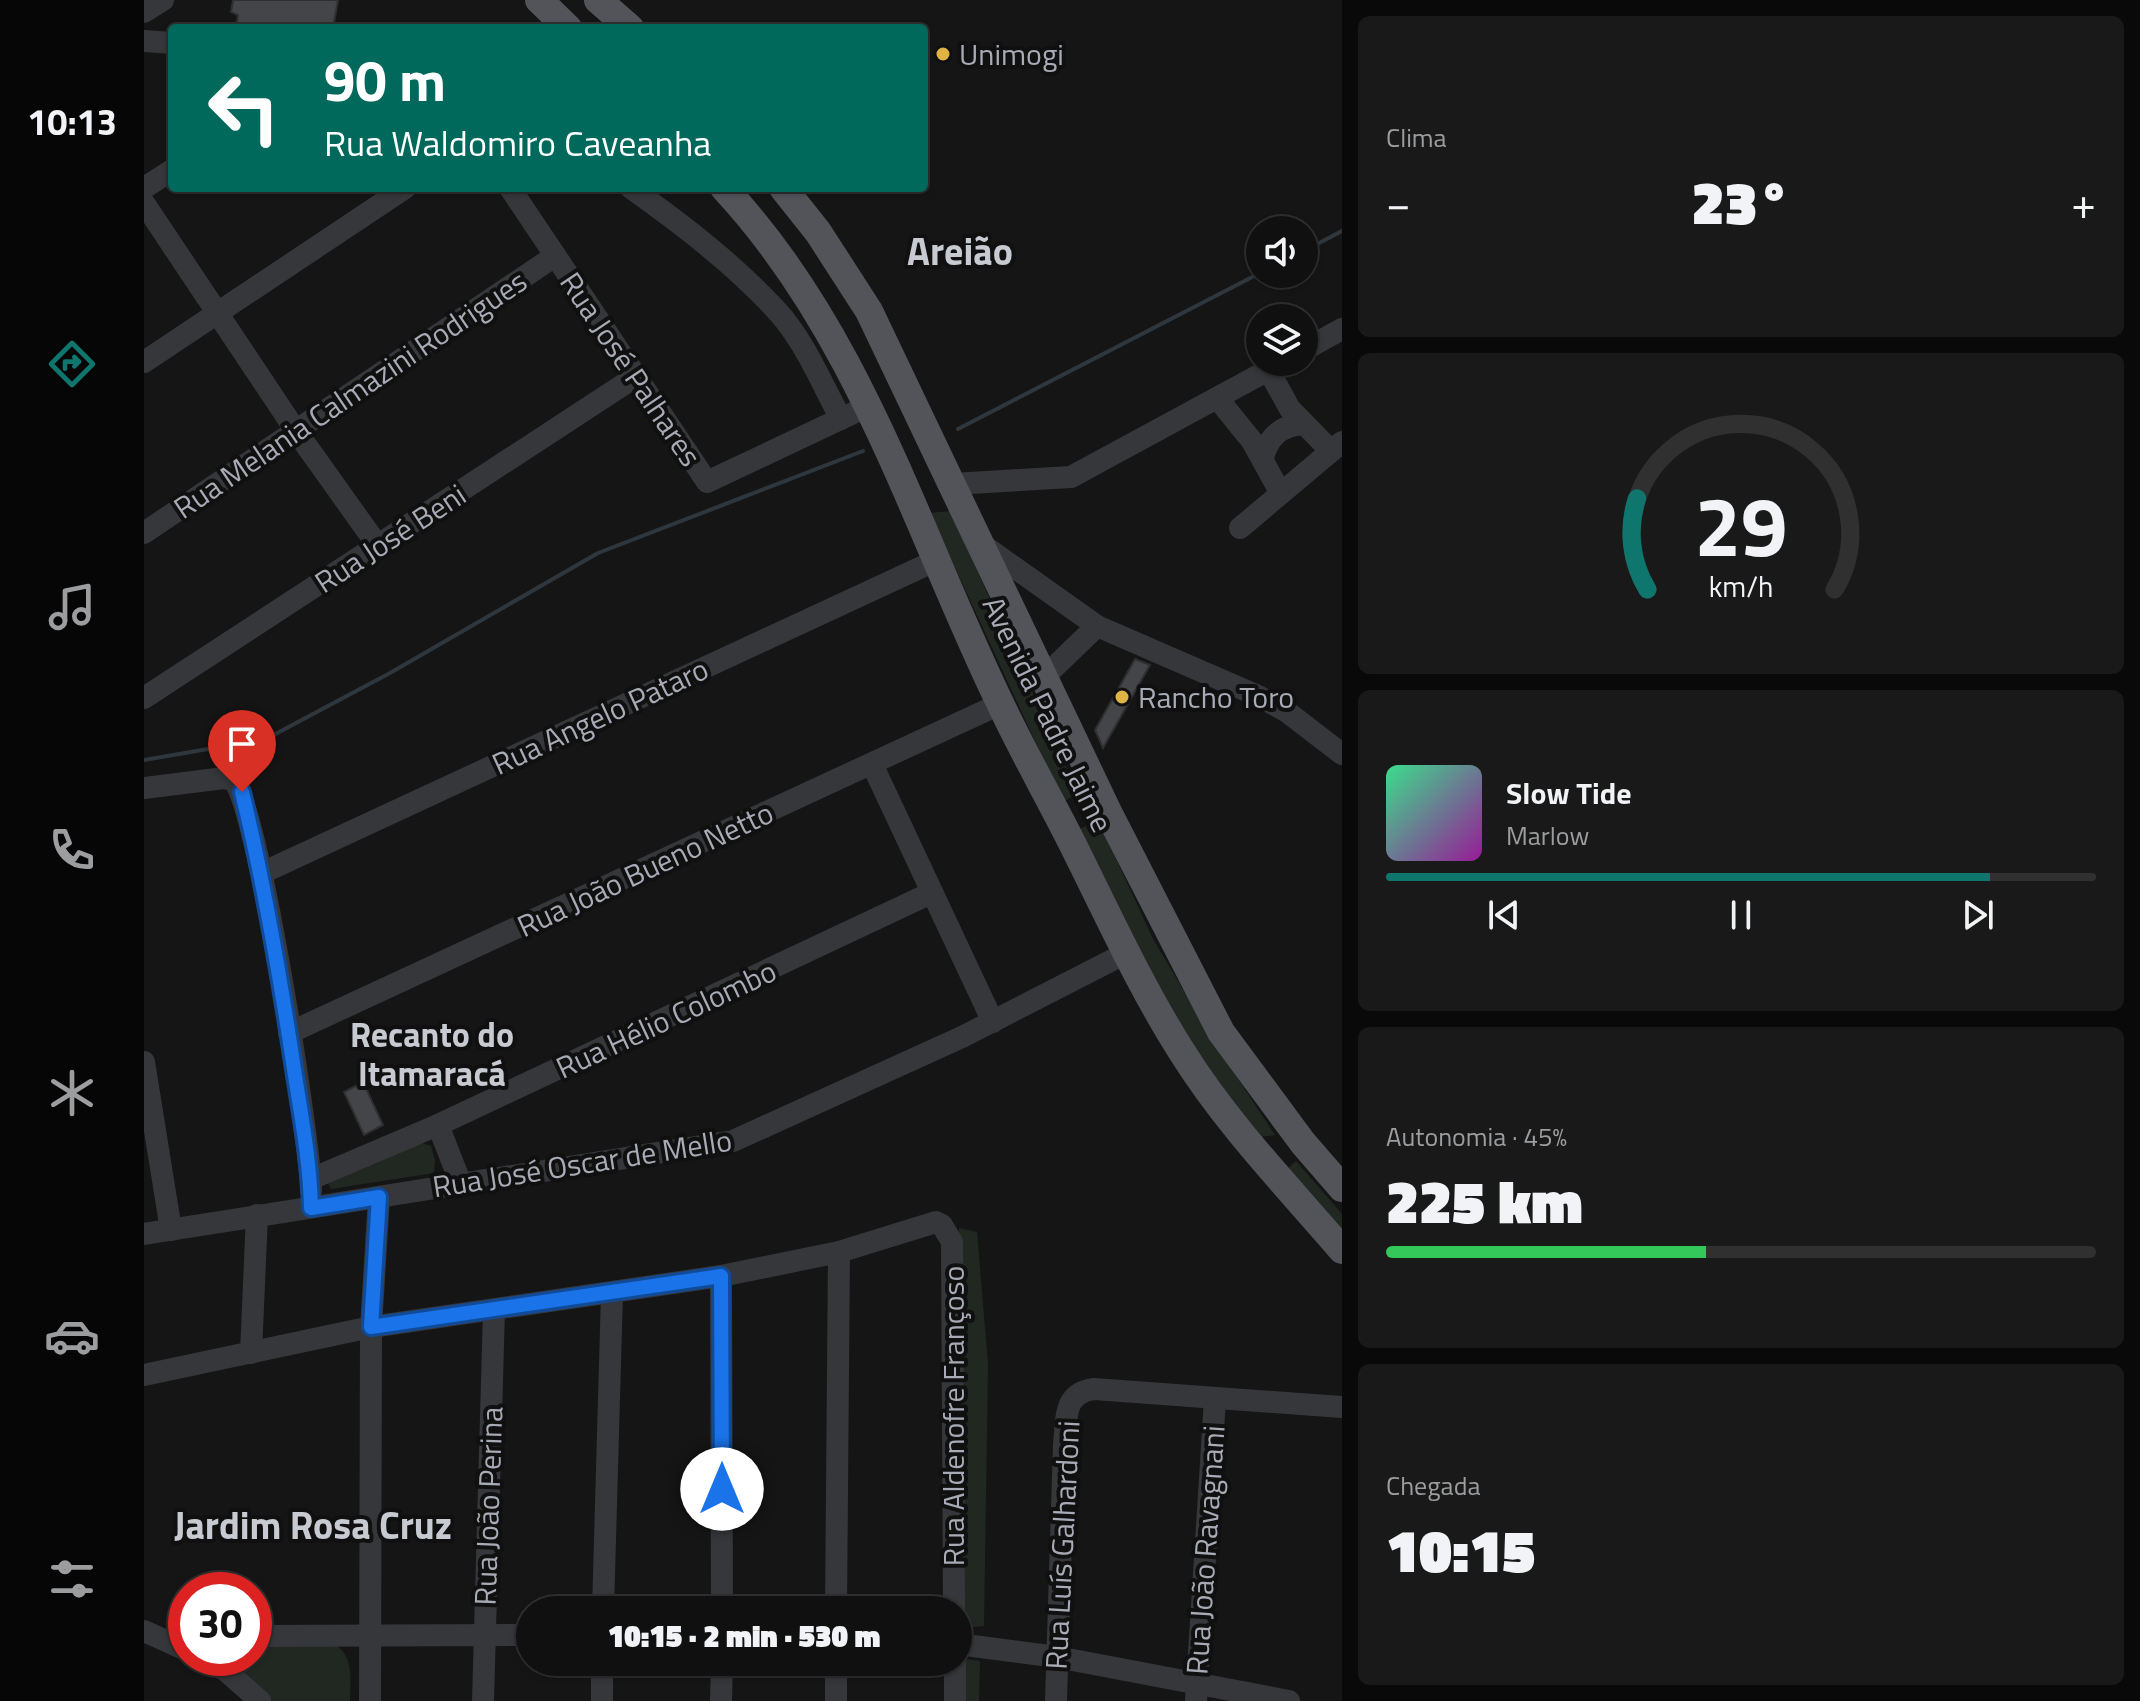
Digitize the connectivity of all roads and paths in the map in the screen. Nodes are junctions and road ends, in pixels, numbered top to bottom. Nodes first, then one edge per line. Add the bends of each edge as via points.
1 (163, 0) edge
2 (539, 0) edge
3 (598, 0) edge
4 (144, 12) edge
5 (564, 24) edge
6 (625, 24) edge
7 (144, 41) edge
8 (168, 43) edge
9 (168, 173) edge
10 (144, 188) edge
11 (399, 192) edge
12 (513, 192) edge
13 (637, 192) edge
14 (731, 192) edge
15 (786, 192) edge
16 (144, 203) edge
17 (555, 256) junction
18 (220, 313) junction
19 (1342, 329) edge
20 (1318, 342) edge
21 (144, 362) edge
22 (1258, 376) edge
23 (1280, 376) edge
24 (635, 377) junction
25 (1218, 399) junction
26 (868, 406) junction
27 (841, 419) junction
28 (1302, 424) junction
29 (296, 431) junction
30 (1336, 446) edge
31 (1263, 458) junction
32 (904, 484) junction
33 (957, 492) junction
34 (1280, 492) junction
35 (1240, 528) dead end
36 (144, 533) edge
37 (980, 543) junction
38 (378, 546) junction
39 (939, 559) junction
40 (1097, 626) junction
41 (1044, 677) junction
42 (147, 693) edge
43 (1000, 704) junction
44 (1342, 754) edge
45 (872, 764) junction
46 (144, 788) edge
47 (1109, 814) junction
48 (1066, 831) junction
49 (262, 873) junction
50 (931, 893) junction
51 (1126, 953) junction
52 (993, 1022) junction
53 (289, 1033) junction
54 (144, 1062) edge
55 (438, 1125) junction
56 (1303, 1143) junction
57 (1271, 1168) junction
58 (311, 1179) junction
59 (461, 1184) junction
60 (1342, 1188) edge
61 (379, 1197) junction
62 (311, 1208) junction
63 (257, 1215) junction
64 (171, 1230) junction
65 (144, 1234) edge
66 (1342, 1250) edge
67 (839, 1252) junction
68 (721, 1276) junction
69 (612, 1293) junction
70 (494, 1310) junction
71 (371, 1327) junction
72 (251, 1353) junction
73 (144, 1375) edge
74 (1215, 1399) junction
75 (1342, 1407) edge
76 (603, 1596) edge
77 (722, 1596) edge
78 (836, 1596) edge
79 (954, 1596) edge
80 (144, 1631) edge
81 (484, 1634) junction
82 (516, 1635) edge
83 (272, 1636) edge
84 (371, 1636) junction
85 (168, 1642) edge
86 (972, 1646) edge
87 (1057, 1657) junction
88 (232, 1676) edge
89 (602, 1676) edge
90 (722, 1676) edge
91 (836, 1676) edge
92 (955, 1676) edge
93 (1196, 1692) edge
94 (260, 1701) edge
95 (370, 1701) edge
96 (483, 1701) edge
97 (602, 1701) edge
98 (721, 1701) edge
99 (836, 1701) edge
100 (955, 1701) edge
101 (1056, 1701) edge
102 (1289, 1701) edge

1 - 4 street
2 - 5 main road
3 - 6 main road
7 - 8 street
9 - 10 street
11 - 18 street
12 - 17 street, Rua José Palhares
13 - 27 street via 693,232 779,313
14 - 26 main road, Avenida Padre Jaime via 785,260 837,341
15 - 33 main road, Avenida Padre Jaime via 869,311
16 - 18 street
17 - 24 street, Rua José Palhares
17 - 29 street, Rua Melania Calmazini Rodrigues
18 - 21 street
18 - 29 street
19 - 20 street
22 - 25 street
23 - 28 street
24 - 27 street, Rua José Palhares via 707,482
24 - 38 street, Rua José Beni
25 - 31 street
25 - 33 street via 1071,477
26 - 27 street, Rua José Palhares
26 - 32 main road, Avenida Padre Jaime
28 - 30 street
28 - 31 street via 1274,435
29 - 36 street, Rua Melania Calmazini Rodrigues
29 - 38 street
30 - 34 street
31 - 34 street
32 - 33 main road via 938,499
32 - 39 main road, Avenida Padre Jaime
33 - 37 main road, Avenida Padre Jaime
34 - 35 street
37 - 40 street
37 - 41 main road, Avenida Padre Jaime
38 - 42 street, Rua José Beni
39 - 43 main road, Avenida Padre Jaime
39 - 49 street, Rua Angelo Pataro
40 - 41 street, Avenida Padre Jaime
40 - 44 street via 1256,695
41 - 47 main road, Avenida Padre Jaime
43 - 45 street, Rua João Bueno Netto
43 - 48 main road, Avenida Padre Jaime
45 - 50 street
45 - 53 street, Rua João Bueno Netto
46 - 49 street via 233,780 242,792
47 - 48 main road via 1084,816
47 - 56 main road, Avenida Padre Jaime via 1221,1032
48 - 51 main road, Avenida Padre Jaime
49 - 53 street
50 - 52 street
50 - 55 street, Rua Hélio Colombo
51 - 52 street, Rua José Oscar de Mello
51 - 57 main road, Avenida Padre Jaime via 1182,1052
52 - 59 street, Rua José Oscar de Mello via 733,1141
53 - 58 street
54 - 64 street
55 - 58 street, Rua Hélio Colombo
55 - 59 street
56 - 57 main road via 1290,1159
56 - 60 main road, Avenida Padre Jaime
57 - 66 main road, Avenida Padre Jaime
58 - 62 street
59 - 61 street, Rua José Oscar de Mello
61 - 62 street, Rua José Oscar de Mello
61 - 71 street
62 - 63 street, Rua José Oscar de Mello
63 - 64 street, Rua José Oscar de Mello
63 - 72 street
64 - 65 street, Rua José Oscar de Mello
67 - 68 street
67 - 78 street
67 - 79 street, Rua Aldenofre Françoso via 929,1222 942,1225 952,1242
68 - 69 street
68 - 77 street
69 - 70 street
69 - 76 street
70 - 71 street
70 - 81 street, Rua João Perina
71 - 72 street
71 - 84 street
72 - 73 street
74 - 75 street
74 - 87 street, Rua Luís Galhardoni via 1094,1389 1077,1392 1069,1402
74 - 93 street, Rua João Ravagnani
80 - 85 street
81 - 82 street
81 - 84 street
81 - 96 street, Rua João Perina
83 - 84 street
84 - 95 street
86 - 87 street
87 - 93 street
87 - 101 street, Rua Luís Galhardoni
88 - 94 street
89 - 97 street
90 - 98 street
91 - 99 street
92 - 100 street
93 - 102 street

